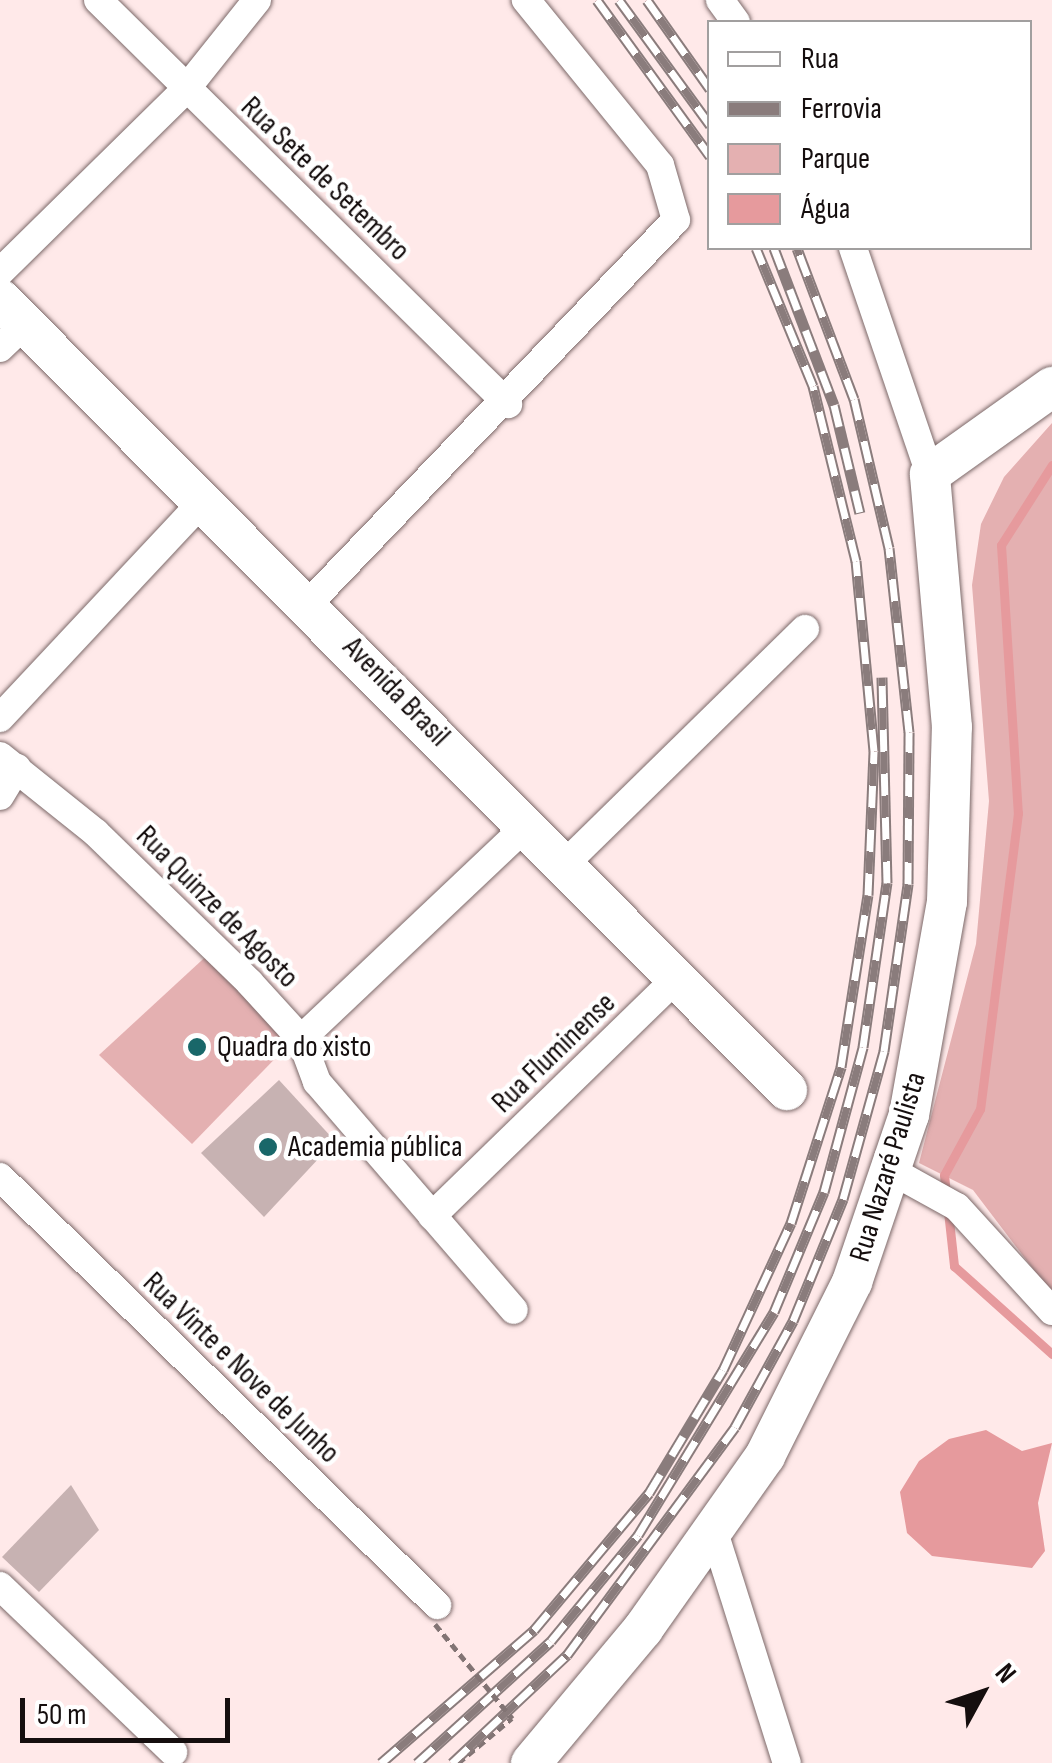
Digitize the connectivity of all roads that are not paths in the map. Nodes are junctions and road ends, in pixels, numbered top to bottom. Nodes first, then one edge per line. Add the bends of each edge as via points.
1 (98, 0) edge
2 (257, 0) edge
3 (526, 0) edge
4 (186, 89) junction
5 (854, 250) edge
6 (0, 272) edge
7 (8, 324) edge
8 (1052, 387) edge
9 (508, 404) junction
10 (930, 474) junction
11 (205, 499) junction
12 (310, 602) junction
13 (805, 629) dead end
14 (0, 718) edge
15 (8, 762) edge
16 (0, 796) edge
17 (526, 826) junction
18 (565, 864) junction
19 (677, 978) junction
20 (300, 1039) junction
21 (787, 1090) dead end
22 (0, 1178) edge
23 (906, 1178) junction
24 (432, 1216) junction
25 (514, 1310) dead end
26 (1052, 1311) edge
27 (714, 1532) junction
28 (0, 1586) edge
29 (436, 1614) road end
30 (172, 1752) dead end
31 (531, 1763) edge
32 (788, 1763) edge

1 - 4 street, Rua Sete de Setembro
2 - 4 street
3 - 9 street via 660,164 676,209 668,233
4 - 6 street
4 - 9 street, Rua Sete de Setembro
5 - 10 street
7 - 11 main road, Avenida Brasil
8 - 10 main road
9 - 12 street
10 - 23 main road, Rua Nazaré Paulista via 943,560 953,829
11 - 12 main road, Avenida Brasil
11 - 14 street
12 - 17 main road, Avenida Brasil
13 - 18 street
15 - 16 street
15 - 20 street, Rua Quinze de Agosto via 192,922
17 - 18 main road, Avenida Brasil
17 - 20 street
18 - 19 main road, Avenida Brasil
19 - 21 main road, Avenida Brasil
19 - 24 street, Rua Fluminense
20 - 24 street, Rua Quinze de Agosto via 317,1082
22 - 29 street, Rua Vinte e Nove de Junho
23 - 26 street via 957,1206
23 - 27 main road, Rua Nazaré Paulista via 814,1370
24 - 25 street, Rua Quinze de Agosto
27 - 31 main road, Rua Nazaré Paulista
27 - 32 street
28 - 30 street

